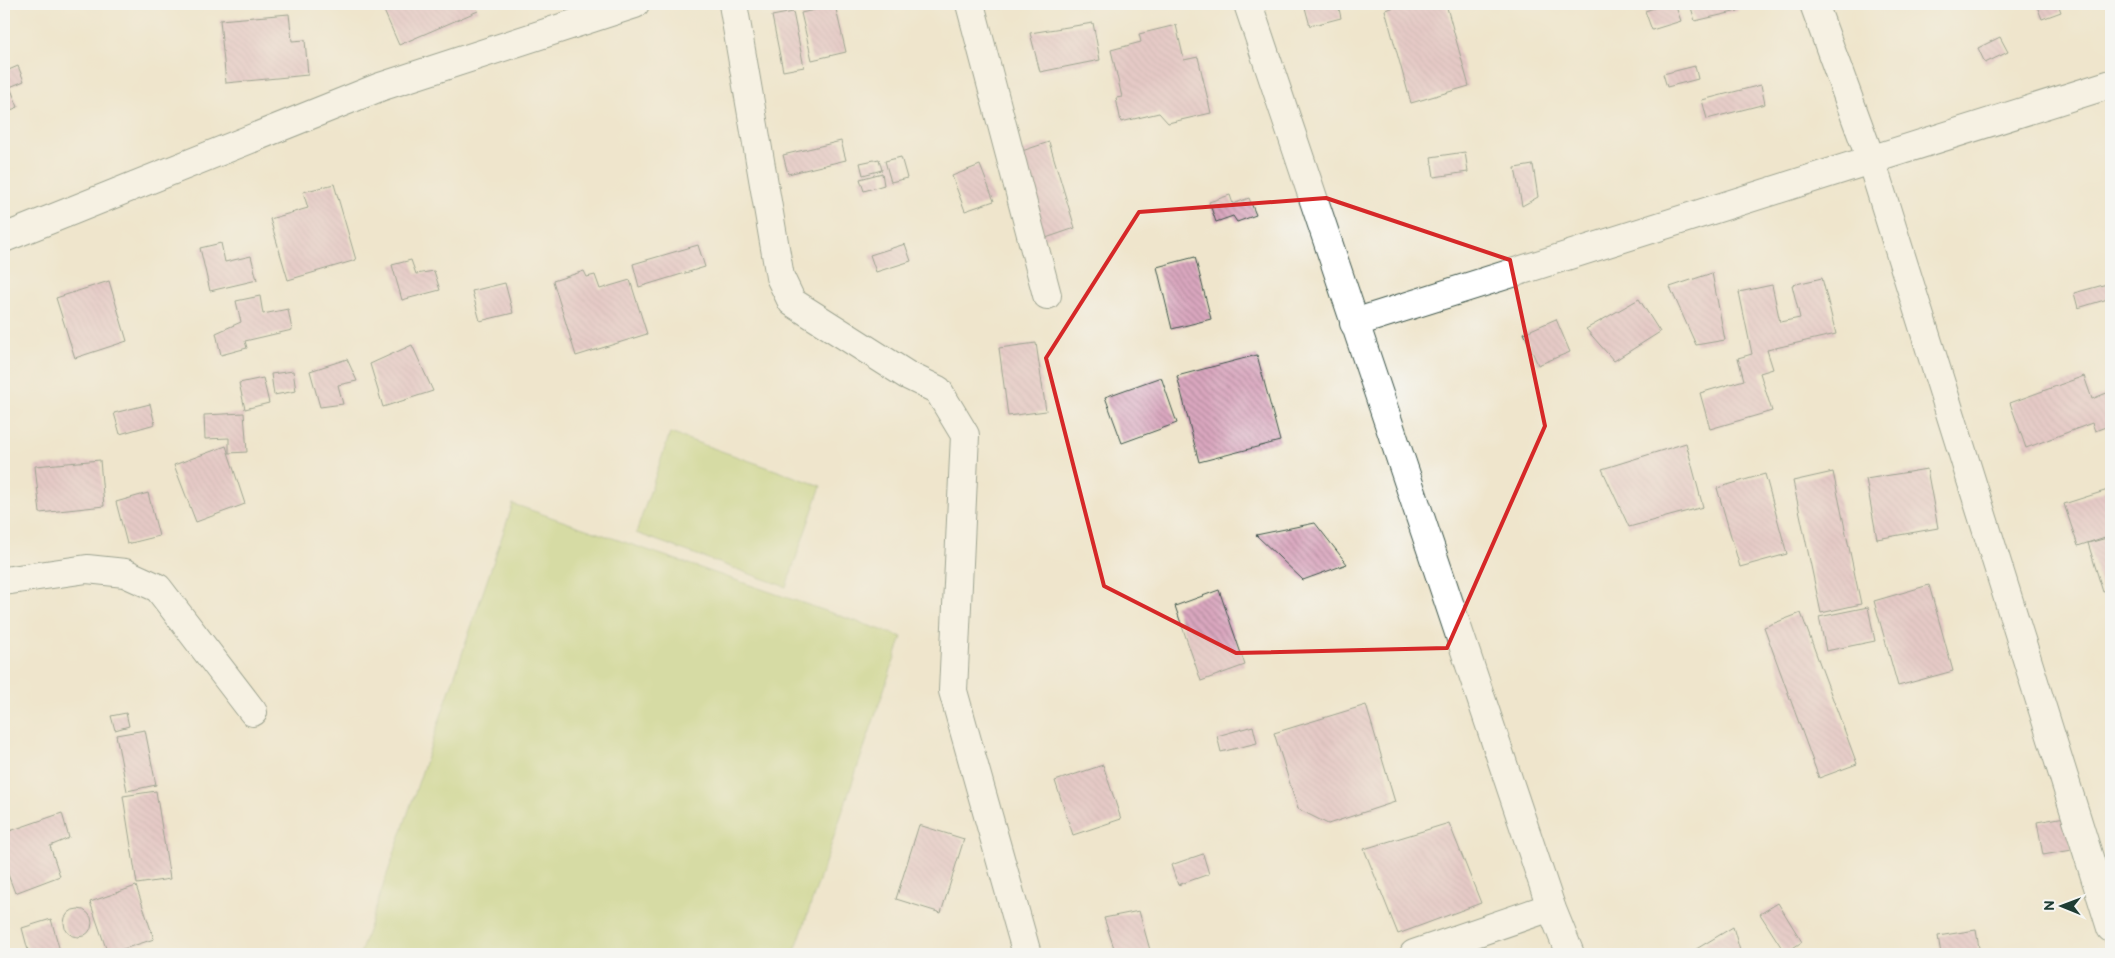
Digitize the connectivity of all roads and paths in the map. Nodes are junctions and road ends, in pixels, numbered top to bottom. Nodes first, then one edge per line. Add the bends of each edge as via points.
1 (636, 4) edge
2 (733, 4) edge
3 (970, 4) edge
4 (1248, 4) edge
5 (1814, 4) edge
6 (2111, 84) edge
7 (1871, 160) junction
8 (4, 238) edge
9 (1047, 296) dead end
10 (1354, 324) junction
11 (4, 581) edge
12 (253, 712) dead end
13 (1551, 907) junction
14 (2111, 928) edge
15 (1027, 954) edge
16 (1414, 954) edge
17 (1570, 954) edge

1 - 8 street via 380,87
2 - 15 street via 780,277 792,302 906,375 938,390 965,435 953,691
3 - 9 street
4 - 10 street
5 - 7 street
6 - 7 street
7 - 10 street
7 - 14 street
10 - 13 street
11 - 12 street via 86,570 125,573 158,588
13 - 16 street
13 - 17 street

